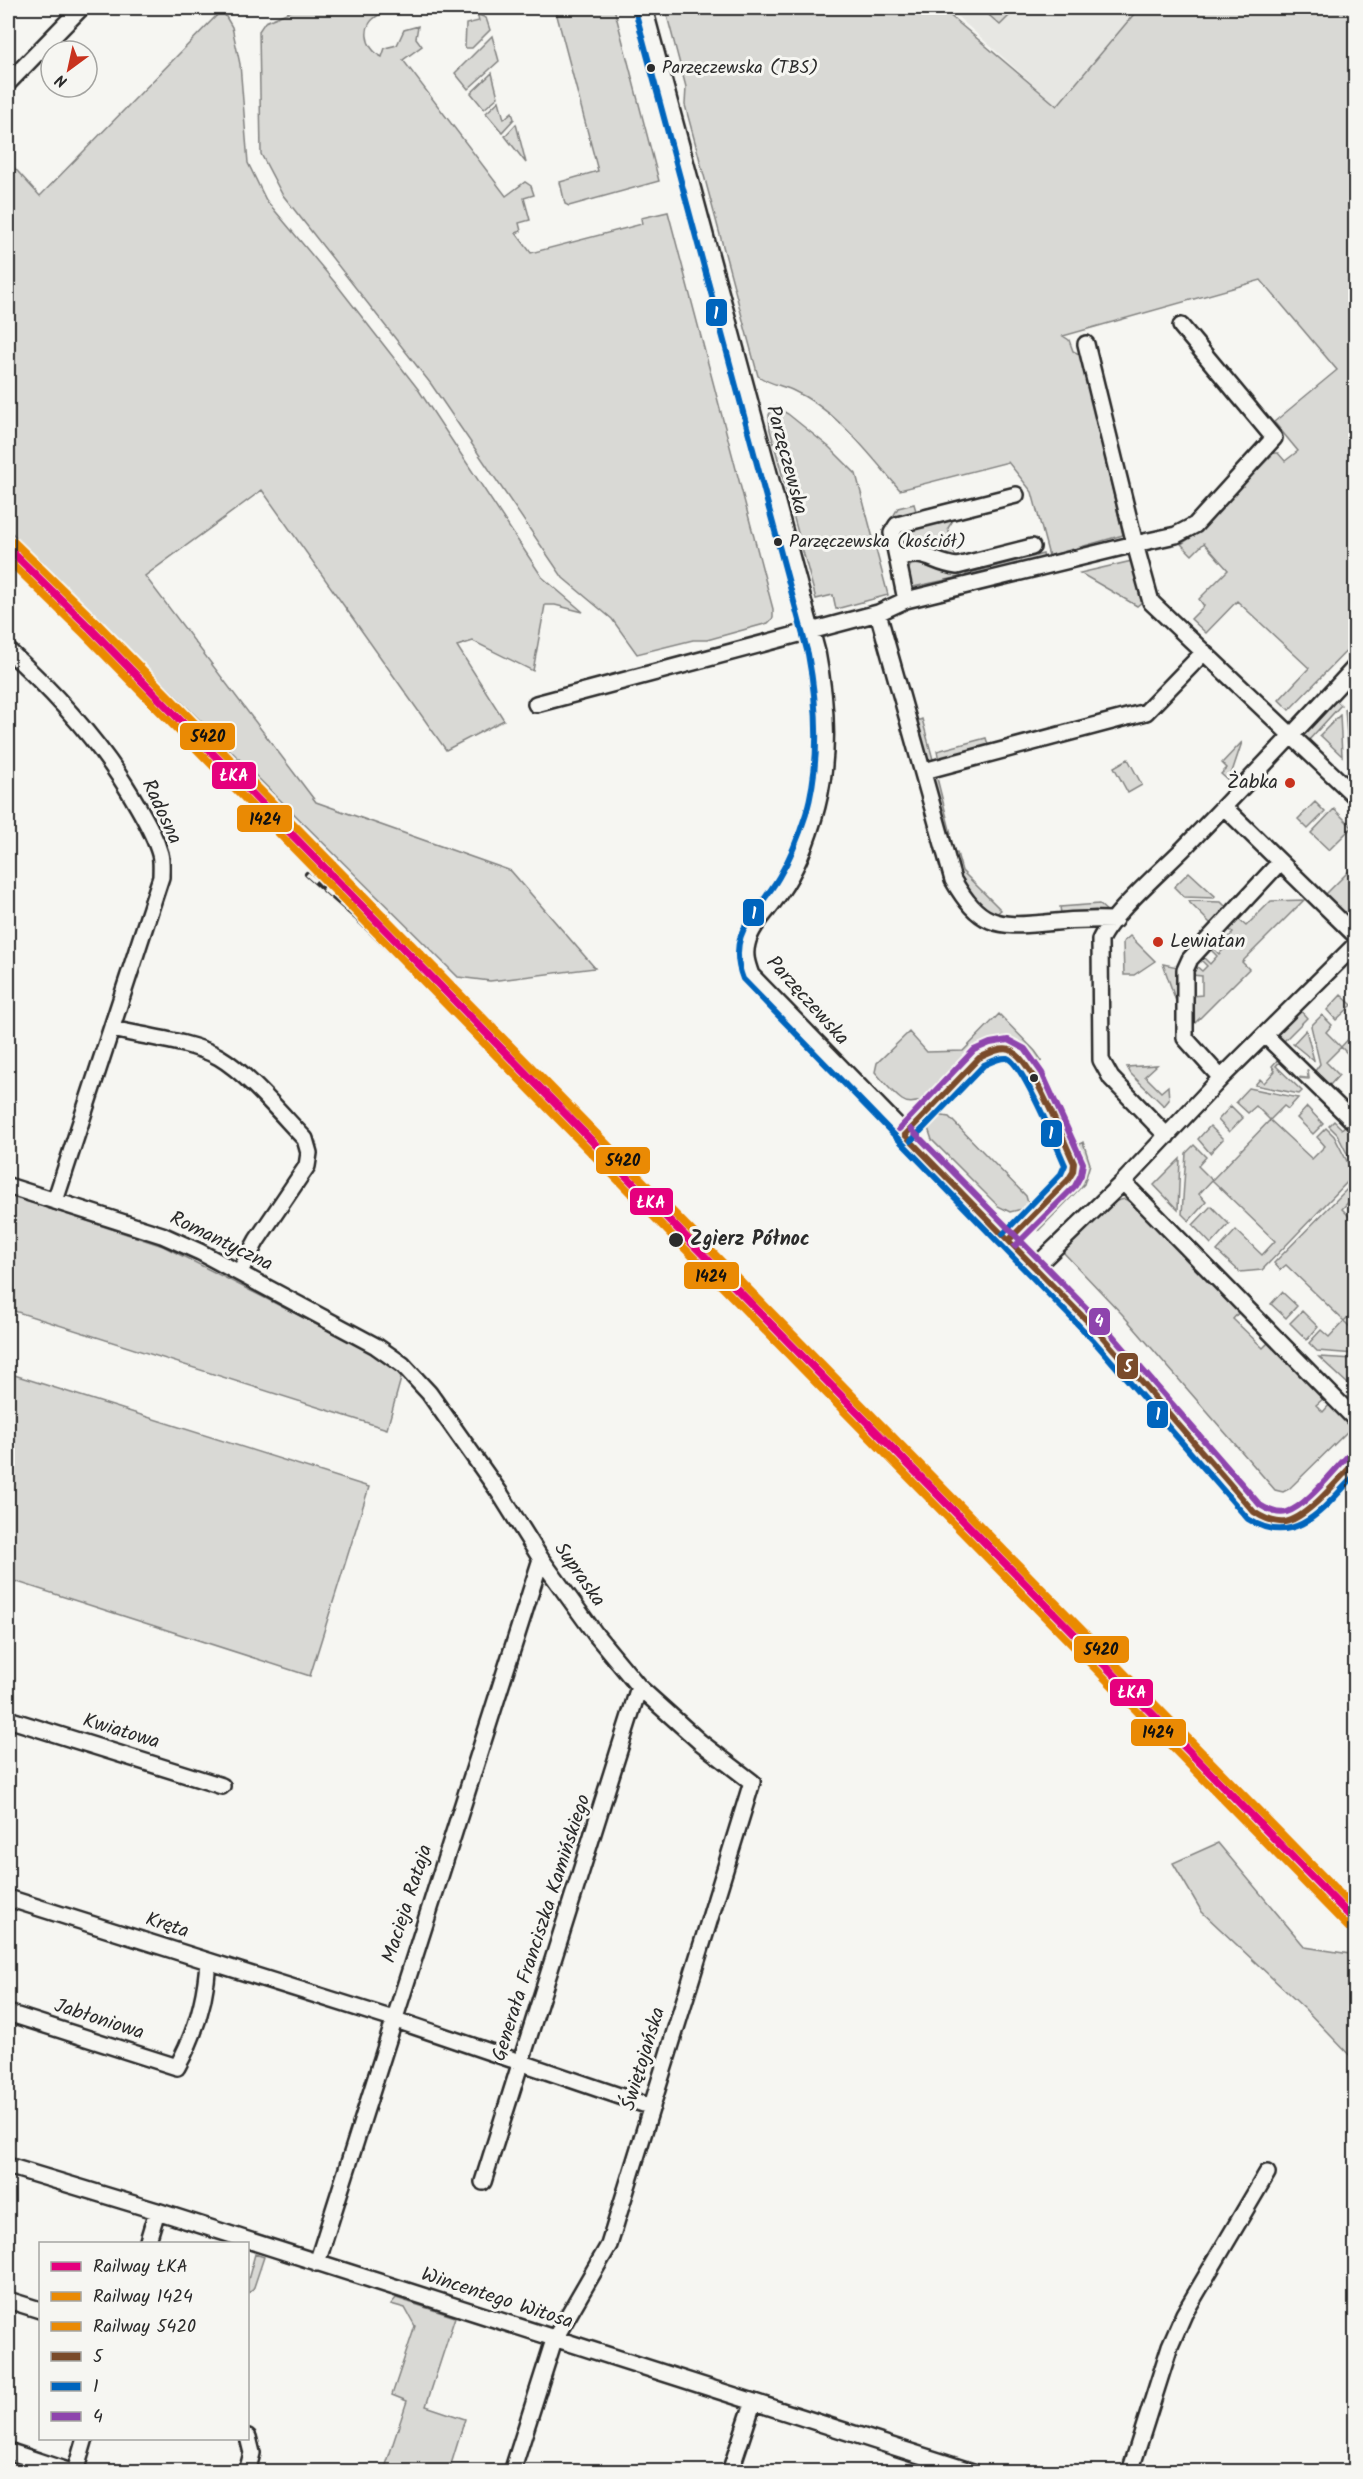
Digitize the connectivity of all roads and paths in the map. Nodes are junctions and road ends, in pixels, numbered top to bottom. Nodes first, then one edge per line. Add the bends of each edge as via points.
1 (81, 8) edge
2 (644, 8) edge
3 (11, 73) edge
4 (1180, 326) dead end
5 (1086, 344) dead end
6 (1016, 495) dead end
7 (1135, 544) junction
8 (1032, 547) dead end
9 (898, 558) junction
10 (906, 600) junction
11 (878, 613) junction
12 (810, 632) junction
13 (8, 650) edge
14 (1204, 652) junction
15 (1356, 666) edge
16 (536, 705) dead end
17 (1292, 735) junction
18 (924, 771) junction
19 (1356, 797) edge
20 (1224, 807) junction
21 (1280, 862) junction
22 (1115, 920) junction
23 (1356, 936) edge
24 (1356, 944) edge
25 (112, 1029) junction
26 (1265, 1035) junction
27 (1221, 1078) junction
28 (1356, 1124) edge
29 (1167, 1136) junction
30 (1123, 1182) junction
31 (8, 1186) edge
32 (55, 1201) junction
33 (1035, 1267) junction
34 (239, 1273) junction
35 (403, 1365) joint
36 (1354, 1414) edge
37 (1356, 1460) edge
38 (541, 1559) junction
39 (639, 1687) junction
40 (8, 1719) edge
41 (752, 1782) joint
42 (222, 1786) dead end
43 (8, 1898) edge
44 (208, 1961) junction
45 (8, 2013) edge
46 (393, 2019) junction
47 (521, 2063) junction
48 (177, 2067) joint
49 (652, 2107) junction
50 (8, 2166) edge
51 (1267, 2173) dead end
52 (483, 2182) dead end
53 (157, 2211) junction
54 (148, 2242) edge
55 (317, 2263) junction
56 (8, 2300) edge
57 (39, 2310) edge
58 (554, 2340) junction
59 (753, 2403) junction
60 (85, 2440) edge
61 (249, 2440) edge
62 (8, 2451) edge
63 (963, 2470) edge
64 (73, 2472) edge
65 (247, 2472) edge
66 (512, 2472) edge
67 (730, 2472) edge
68 (1130, 2472) edge

1 - 3 street
2 - 12 street, Parzęczewska
4 - 7 street via 1274,438 1195,525 1176,535
5 - 7 street
6 - 9 street via 897,525 892,533
7 - 10 street
7 - 14 street via 1151,602
8 - 9 street via 957,566 921,554
9 - 10 street
10 - 11 street
11 - 12 street
11 - 18 street
12 - 16 street
12 - 33 street, Parzęczewska via 825,699 826,758 822,782 811,826 793,870 747,941 747,965 761,988
13 - 25 street, Radosna via 88,733 121,777 152,832 161,857 161,877
14 - 17 street
14 - 18 street via 1146,712
15 - 17 street
17 - 19 street
17 - 20 street
18 - 22 street via 953,880 977,912 993,922 1012,926 1088,918
20 - 21 street
20 - 22 street
21 - 23 street
21 - 27 street via 1190,959 1185,970 1185,1038
22 - 29 street via 1100,940 1101,1060 1111,1078
24 - 26 street
25 - 32 street, Radosna
25 - 34 street via 218,1056 236,1069 305,1139 307,1166
26 - 27 street
26 -> 28 street
27 - 29 street
29 - 30 street
30 - 33 street
30 - 36 street
31 - 32 street, Romantyczna
32 - 34 street, Romantyczna via 162,1235
33 - 37 street, Parzęczewska via 1126,1363 1250,1509 1263,1517 1280,1522 1299,1516
34 - 35 street, Romantyczna via 376,1346
35 - 38 street, Supraska via 429,1393
38 - 39 street, Supraska
38 - 46 street, Macieja Rataja
39 - 41 street, Supraska
39 - 47 street, Generała Franciszka Kamińskiego
40 - 42 street, Kwiatowa
41 - 49 street, Świętojańska
43 - 44 street, Kręta
44 - 46 street
44 - 48 street, Kręta via 204,1994
45 - 48 street, Jabłoniowa
46 - 47 street
46 - 55 street, Macieja Rataja
47 - 49 street
47 - 52 street, Generała Franciszka Kamińskiego
49 - 58 street, Świętojańska via 609,2245
50 - 53 street, Wincentego Witosa
51 - 68 street via 1179,2325
53 - 54 street
53 - 55 street, Wincentego Witosa
55 - 58 street, Wincentego Witosa
56 - 57 street
58 - 59 street, Wincentego Witosa
58 - 66 street, Świętojańska
59 - 63 street, Wincentego Witosa
59 - 67 street
60 - 64 street
61 - 65 street via 252,2453
62 - 64 street

